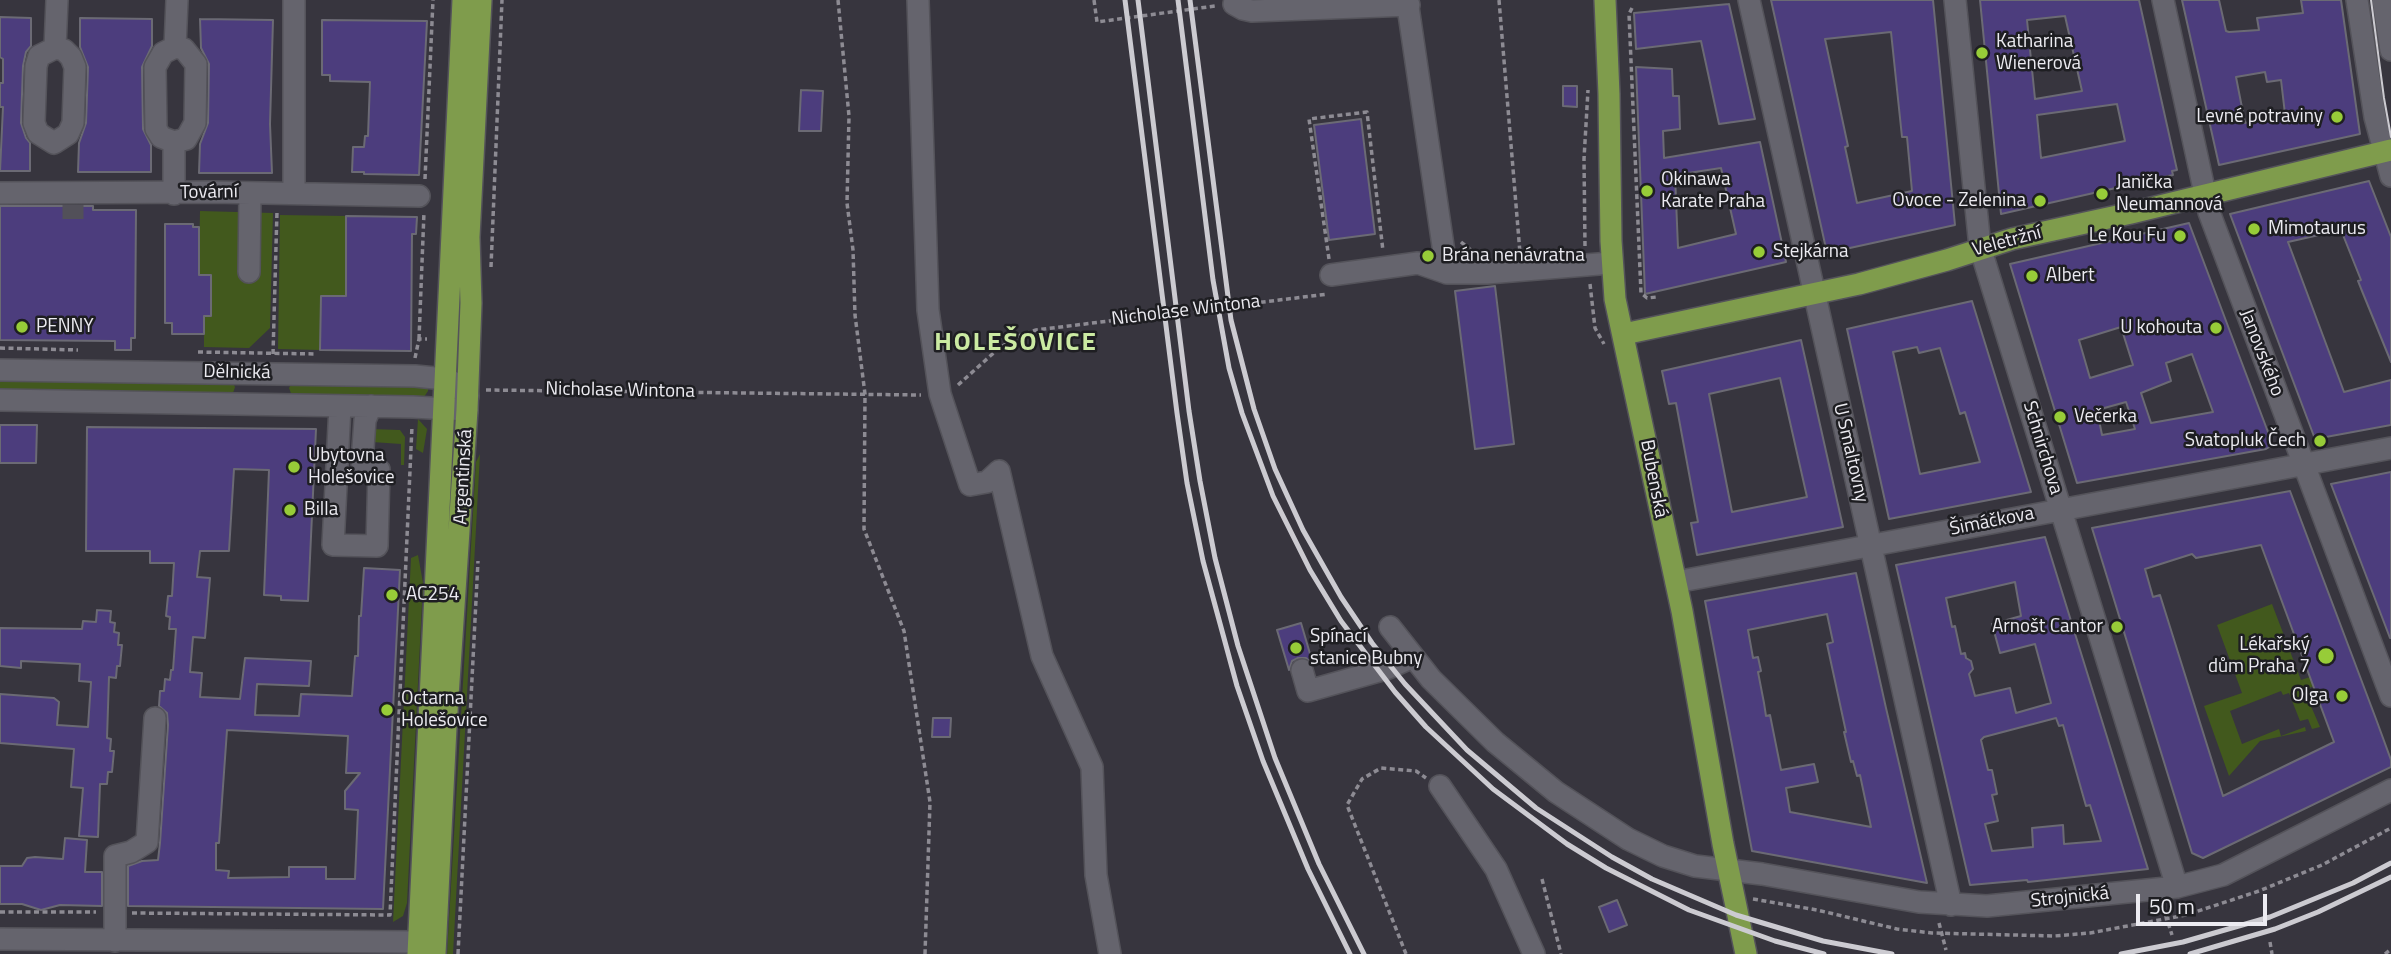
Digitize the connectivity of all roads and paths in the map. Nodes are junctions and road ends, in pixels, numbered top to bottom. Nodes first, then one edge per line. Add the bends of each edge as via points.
1 (57, 0) edge
2 (177, 0) edge
3 (294, 0) edge
4 (433, 0) edge
5 (463, 0) edge
6 (481, 0) edge
7 (502, 0) edge
8 (838, 0) edge
9 (918, 0) edge
10 (1094, 0) edge
11 (1499, 0) edge
12 (1605, 0) edge
13 (1749, 0) edge
14 (1955, 0) edge
15 (2163, 0) edge
16 (2357, 0) edge
17 (2383, 0) edge
18 (1408, 3) edge
19 (1228, 4) joint
20 (1632, 8) dead end
21 (2389, 24) edge
22 (2361, 27) junction
23 (175, 47) junction
24 (55, 48) dead end
25 (2391, 50) edge
26 (1589, 82) dead end
27 (174, 142) junction
28 (2387, 151) edge
29 (2391, 176) edge
30 (0, 193) edge
31 (250, 193) junction
32 (286, 193) junction
33 (174, 194) junction
34 (2205, 194) junction
35 (423, 195) junction
36 (1441, 226) junction
37 (1577, 247) dead end
38 (1980, 247) junction
39 (1520, 256) dead end
40 (1484, 260) dead end
41 (1611, 263) junction
42 (1385, 268) junction
43 (250, 272) dead end
44 (1447, 273) junction
45 (490, 274) dead end
46 (1330, 284) junction
47 (1813, 294) junction
48 (1657, 297) dead end
49 (1624, 334) junction
50 (419, 339) junction
51 (427, 339) dead end
52 (416, 358) dead end
53 (0, 370) edge
54 (272, 374) junction
55 (445, 379) junction
56 (865, 394) junction
57 (940, 394) junction
58 (474, 399) junction
59 (0, 400) edge
60 (271, 405) junction
61 (340, 406) junction
62 (371, 407) junction
63 (444, 408) junction
64 (413, 422) dead end
65 (2391, 448) edge
66 (362, 462) junction
67 (2304, 466) junction
68 (402, 470) dead end
69 (409, 470) junction
70 (337, 476) junction
71 (2060, 509) junction
72 (1870, 545) junction
73 (478, 553) dead end
74 (1675, 582) junction
75 (1390, 627) dead end
76 (1413, 657) junction
77 (1302, 670) dead end
78 (2391, 696) edge
79 (155, 718) dead end
80 (1440, 786) joint
81 (2391, 790) edge
82 (1729, 870) junction
83 (1542, 879) dead end
84 (2167, 888) junction
85 (1943, 905) junction
86 (0, 912) edge
87 (114, 913) junction
88 (2172, 935) dead end
89 (0, 939) edge
90 (115, 941) junction
91 (2270, 942) dead end
92 (238, 948) edge
93 (2391, 949) edge
94 (424, 950) edge
95 (1946, 950) dead end
96 (458, 954) edge
97 (925, 954) edge
98 (1110, 954) edge
99 (1406, 954) edge
100 (1534, 954) edge
101 (1561, 954) edge
102 (1746, 954) edge
103 (2273, 954) edge
104 (2385, 954) edge

1 - 24 street
2 - 23 street
3 - 32 street
4 - 35 path
5 - 55 main road, Argentinská
6 - 58 main road, Argentinská via 469,236
7 - 45 path
8 - 56 path via 849,116 847,203
9 - 57 street via 928,310
10 - 19 path via 1097,22
11 - 39 path
12 - 41 main road, Bubenská
13 - 47 street, U Smaltovny
14 - 38 street, Schnirchova
15 - 34 street, Janovského
16 - 22 street
17 - 21 street
18 - 19 street via 1252,11
18 - 36 street
20 - 48 path via 1641,293
21 - 22 street
21 - 25 street
22 - 28 street
23 - 27 street via 163,53 155,67 156,128 161,137
23 - 27 street via 184,49 196,64 195,122 186,139
26 - 37 path via 1584,159 1586,242
27 - 33 street
28 - 29 street
28 - 34 main road, Veletržní
30 - 33 street, Tovární via 73,199
31 - 32 street, Tovární
31 - 33 street, Tovární
31 - 43 street
32 - 35 street, Tovární
32 - 54 path
34 - 38 main road, Veletržní
34 - 67 street, Janovského
35 - 50 path
36 - 40 path via 1452,225 1453,234
36 - 44 street
38 - 47 main road, Veletržní via 1907,272
38 - 71 street, Schnirchova
41 - 44 street
41 - 49 main road, Bubenská
42 - 44 street via 1419,263
42 - 46 street
42 - 46 path via 1367,112 1309,119
46 - 57 path, Nicholase Wintona via 1018,335 960,384
47 - 49 main road, Veletržní
47 - 72 street, U Smaltovny
49 - 74 main road, Bubenská
50 - 51 path
50 - 52 path
53 - 54 street, Dělnická
54 - 55 street, Dělnická
54 - 60 street
55 - 58 street
55 - 63 main road, Argentinská
56 - 57 path, Nicholase Wintona
56 - 58 path, Nicholase Wintona
56 - 97 path via 864,529 904,631 930,802
57 - 98 street via 970,485 987,482 999,471 1042,656 1092,767 1096,875
58 - 63 street, Dělnická
58 - 94 main road, Argentinská
59 - 60 street, Dělnická
60 - 61 street, Dělnická
61 - 62 street, Dělnická
61 - 70 street
62 - 63 street, Dělnická
62 - 66 street via 365,420
63 - 94 main road, Argentinská
64 - 69 path
65 - 67 street, Šimáčkova
66 - 70 street
66 - 70 street via 379,470 377,546 333,545
67 - 71 street, Šimáčkova
67 - 78 street, Janovského
68 - 69 path
69 - 87 path via 390,915
71 - 72 street, Šimáčkova
71 - 84 street, Schnirchova
72 - 74 street, Šimáčkova
72 - 85 street, U Smaltovny
73 - 96 path
74 - 82 main road, Bubenská
75 - 76 street, Strojnická
76 - 77 street via 1308,691
76 - 82 street, Strojnická via 1495,743 1584,812 1663,856
79 - 87 street via 147,842 115,856
80 - 99 path via 1416,771 1381,768 1362,779 1347,804
80 - 100 street via 1496,869
81 - 84 street, Strojnická via 2223,876
82 - 85 street, Strojnická
82 - 102 main road, Bubenská
83 - 101 path
84 - 85 street, Strojnická via 1986,906
84 - 88 path
85 - 95 path
86 - 87 path
87 - 90 street
89 - 90 street
90 - 92 street
91 - 103 path
92 - 94 street
93 - 104 path

